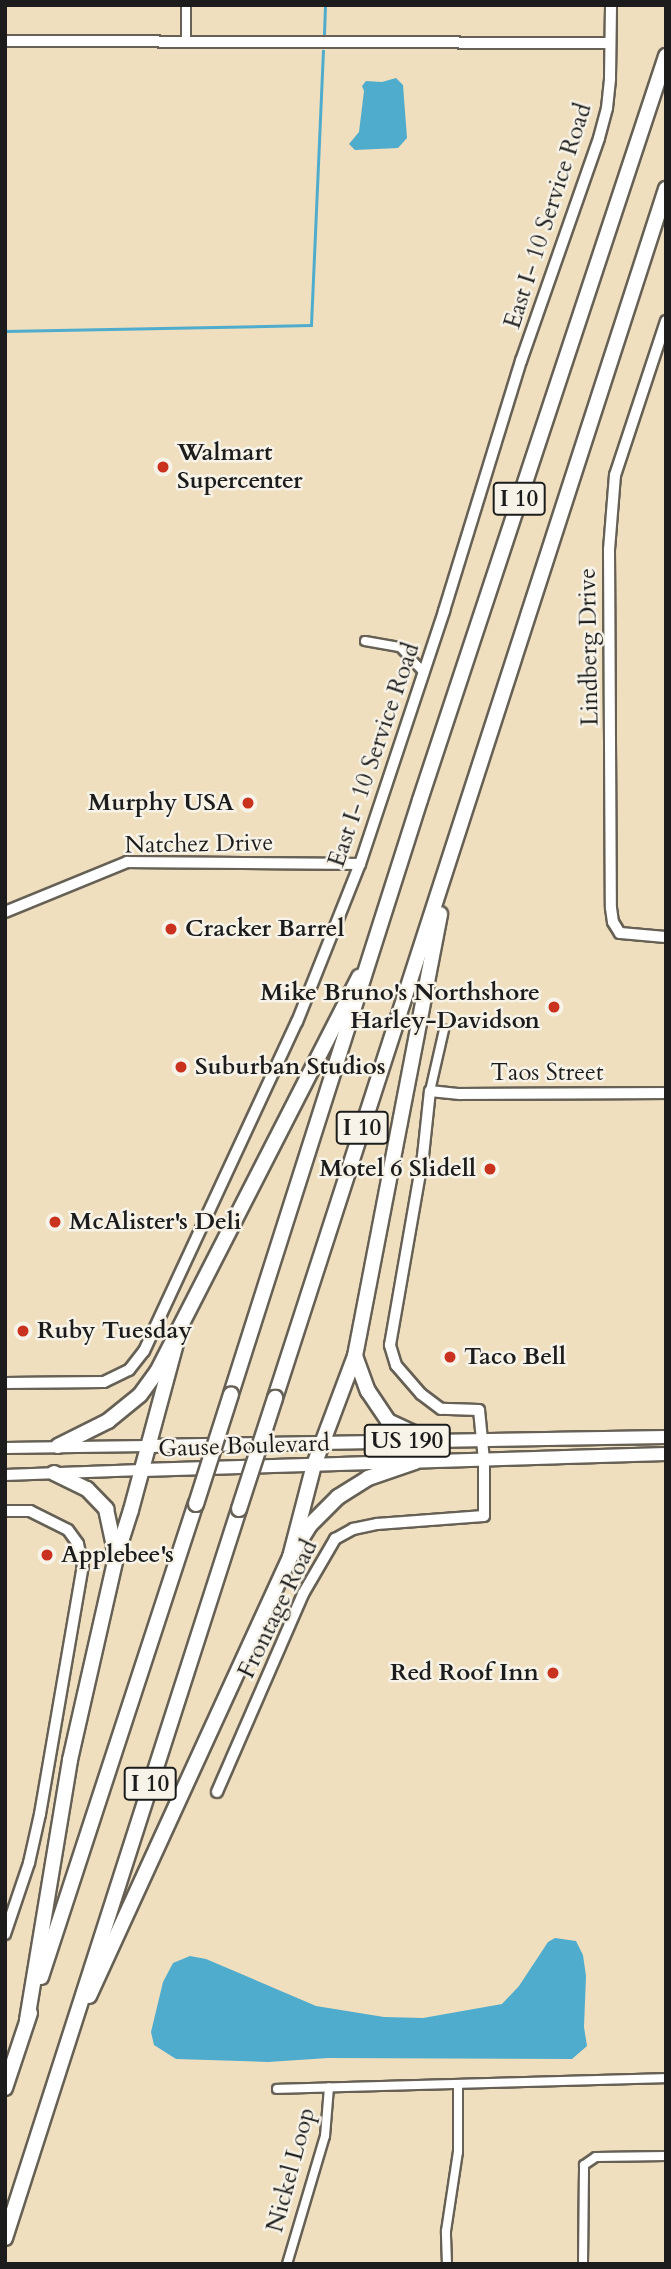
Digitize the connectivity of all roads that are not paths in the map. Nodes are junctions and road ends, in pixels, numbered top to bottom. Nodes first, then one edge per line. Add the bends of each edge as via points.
1 (186, 5) edge
2 (611, 5) edge
3 (5, 41) edge
4 (186, 43) junction
5 (610, 43) junction
6 (666, 56) edge
7 (666, 189) edge
8 (666, 321) edge
9 (365, 641) dead end
10 (424, 673) junction
11 (450, 858) junction
12 (360, 864) junction
13 (5, 912) edge
14 (666, 937) edge
15 (376, 944) junction
16 (444, 1030) dead end
17 (430, 1091) junction
18 (666, 1093) edge
19 (179, 1332) junction
20 (355, 1356) junction
21 (5, 1383) edge
22 (666, 1437) edge
23 (610, 1438) junction
24 (481, 1440) junction
25 (431, 1441) junction
26 (325, 1443) junction
27 (58, 1446) junction
28 (148, 1446) junction
29 (5, 1448) edge
30 (611, 1454) junction
31 (666, 1454) edge
32 (484, 1460) junction
33 (415, 1462) junction
34 (314, 1465) junction
35 (142, 1470) junction
36 (54, 1473) junction
37 (5, 1475) edge
38 (5, 1511) edge
39 (116, 1557) junction
40 (290, 1557) junction
41 (217, 1792) dead end
42 (5, 1934) edge
43 (27, 2020) junction
44 (60, 2059) junction
45 (666, 2078) edge
46 (458, 2084) junction
47 (329, 2087) junction
48 (5, 2088) edge
49 (277, 2088) dead end
50 (666, 2155) edge
51 (5, 2238) edge
52 (286, 2264) edge
53 (447, 2264) edge
54 (583, 2264) edge

1 - 4 street
2 - 5 street, East I- 10 Service Road
3 - 4 street
4 - 5 street
5 - 10 street, East I- 10 Service Road via 607,108 599,138 521,361
6 - 15 highway, I 10
7 - 11 highway, I 10
8 - 14 street, Lindberg Drive via 615,475 609,550 611,908 620,933
9 - 10 street via 400,647
10 - 12 street, East I- 10 Service Road
11 - 20 highway
11 - 44 highway, I 10, bridge
12 - 13 street, Natchez Drive via 127,862
12 - 21 street, East I- 10 Service Road via 281,1058 144,1351 129,1370 103,1382
15 - 19 highway
15 - 43 highway, I 10, bridge
16 - 17 street
17 - 18 street, Taos Street
17 - 24 street, Frontage Road via 390,1345 396,1365 441,1409 479,1410
19 - 27 highway via 141,1395 108,1421
19 - 28 highway
20 - 25 highway via 368,1391 388,1421
20 - 26 highway
22 - 23 main road, Gause Boulevard / US 190
23 - 24 main road, Gause Boulevard / US 190
23 - 30 street
24 - 25 main road, Gause Boulevard / US 190
24 - 32 street, Frontage Road
25 - 26 main road, Gause Boulevard / US 190
26 - 28 main road, Gause Boulevard / US 190
26 - 34 highway
27 - 28 street, Gause Boulevard / US 190
27 - 29 street, Gause Boulevard / US 190
28 - 35 highway
30 - 31 main road, Gause Boulevard / US 190
30 - 32 main road, Gause Boulevard / US 190
32 - 33 main road, Gause Boulevard / US 190
32 - 41 street, Frontage Road via 484,1516 377,1524 335,1539 303,1594
33 - 34 main road, Gause Boulevard / US 190
33 - 40 highway via 368,1478 338,1497 309,1526
34 - 35 main road, Gause Boulevard / US 190
34 - 40 highway
35 - 36 street, Gause Boulevard / US 190
35 - 39 highway
36 - 37 street, Gause Boulevard / US 190
36 - 39 highway via 87,1489 106,1509
38 - 42 street via 30,1511 68,1531 78,1544 83,1565 40,1814
39 - 43 highway via 69,1760
40 - 44 highway
43 - 48 highway, I 10
44 - 51 highway, I 10
45 - 46 street
46 - 47 street
46 - 53 street via 458,2152 446,2231
47 - 49 street
47 - 52 street, Nickel Loop via 325,2136
50 - 54 street via 596,2157 584,2165

